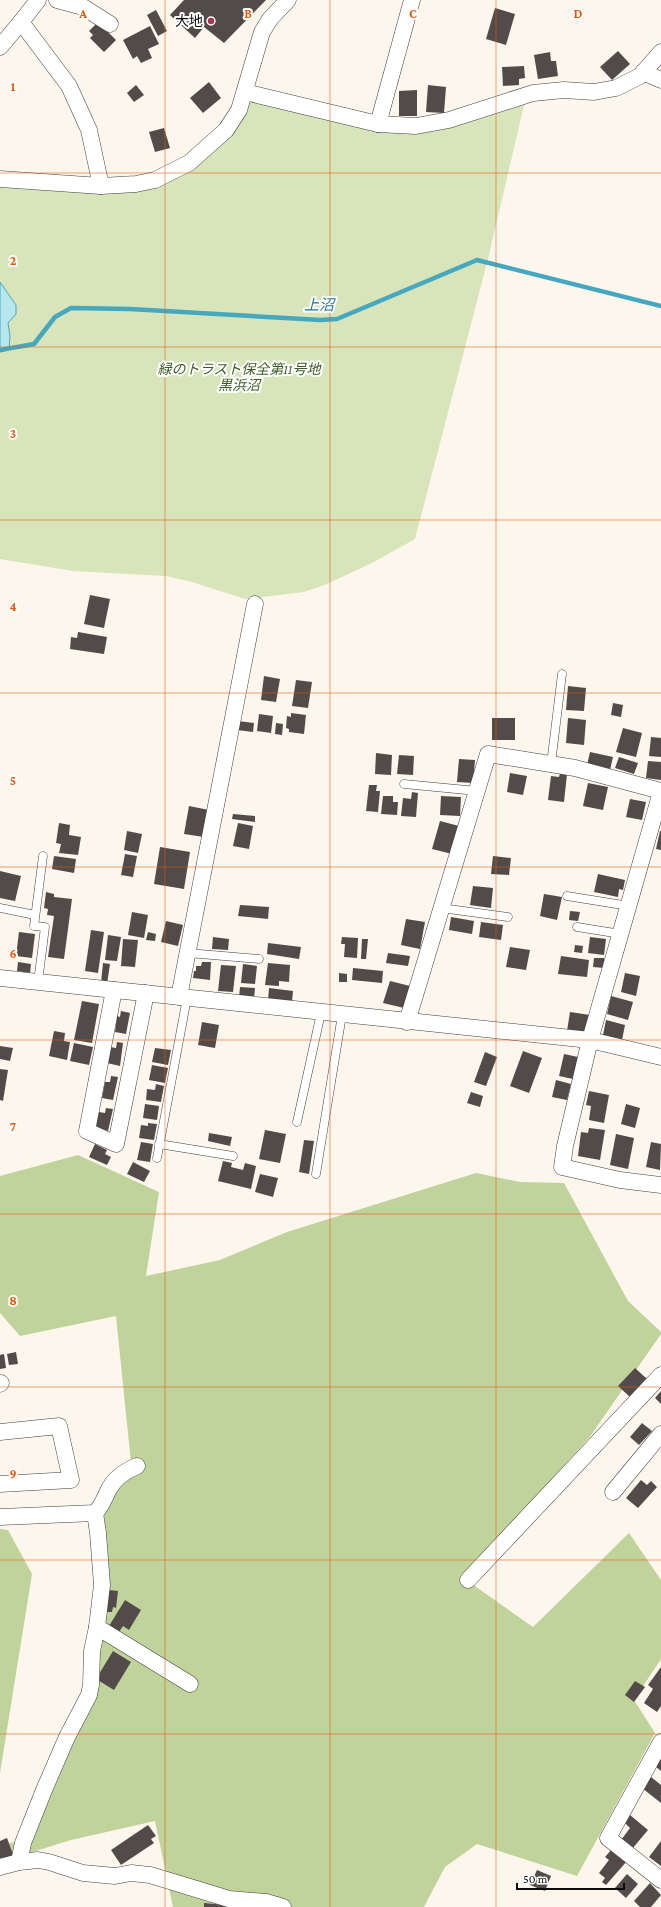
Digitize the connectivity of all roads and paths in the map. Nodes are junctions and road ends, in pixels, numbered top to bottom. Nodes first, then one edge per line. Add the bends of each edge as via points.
1 (38, 0) edge
2 (57, 0) edge
3 (288, 0) edge
4 (412, 0) edge
5 (21, 22) junction
6 (110, 24) dead end
7 (0, 47) edge
8 (661, 52) edge
9 (643, 72) junction
10 (661, 80) edge
11 (245, 92) junction
12 (378, 124) junction
13 (0, 179) edge
14 (102, 186) junction
15 (255, 604) dead end
16 (562, 674) dead end
17 (551, 764) junction
18 (404, 784) dead end
19 (477, 791) junction
20 (661, 792) edge
21 (43, 856) dead end
22 (567, 896) dead end
23 (629, 906) junction
24 (0, 908) edge
25 (441, 908) junction
26 (35, 915) junction
27 (508, 917) dead end
28 (577, 927) dead end
29 (621, 934) junction
30 (188, 953) junction
31 (259, 959) dead end
32 (0, 978) edge
33 (38, 982) junction
34 (114, 990) junction
35 (146, 993) junction
36 (183, 997) junction
37 (321, 1013) junction
38 (342, 1015) junction
39 (407, 1022) junction
40 (590, 1040) junction
41 (661, 1057) edge
42 (297, 1122) dead end
43 (159, 1144) junction
44 (233, 1156) dead end
45 (157, 1158) dead end
46 (316, 1174) dead end
47 (661, 1185) edge
48 (661, 1374) edge
49 (0, 1432) edge
50 (661, 1434) edge
51 (137, 1466) dead end
52 (0, 1484) edge
53 (613, 1492) dead end
54 (95, 1513) junction
55 (0, 1517) edge
56 (468, 1580) dead end
57 (97, 1627) junction
58 (190, 1684) dead end
59 (661, 1742) edge
60 (19, 1862) junction
61 (0, 1867) edge
62 (661, 1880) edge
63 (283, 1907) edge

1 - 5 street
2 - 6 street via 83,8
3 - 11 street via 262,32
4 - 12 street
5 - 7 street
5 - 14 street via 69,86 89,130
8 - 9 street
9 - 10 street
9 - 12 street via 616,88 594,92 564,90 533,93 449,120 416,126
11 - 12 street
11 - 14 street via 239,110 226,130 189,163 155,180
13 - 14 street
15 - 30 street
16 - 17 lane
17 - 19 street via 488,754
17 - 20 street via 575,768
18 - 19 lane
19 - 25 street
20 - 23 street
21 - 26 lane
22 - 23 lane
23 - 29 street
24 - 26 lane
25 - 27 lane
25 - 39 street
26 - 33 lane via 34,926 45,927
28 - 29 lane
29 - 40 street
30 - 31 lane
30 - 36 street
32 - 33 street
33 - 34 street
34 - 35 street
34 - 35 street via 87,1131 116,1144
35 - 36 street
36 - 37 street
36 - 43 lane
37 - 38 street
37 - 42 lane
38 - 39 street
38 - 46 lane
39 - 40 street
40 - 41 street
40 - 47 street via 562,1167 620,1180
43 - 44 lane
43 - 45 lane
48 - 56 street
49 - 52 street via 60,1426 71,1480
50 - 53 street
51 - 54 street via 114,1482
54 - 55 street
54 - 57 street via 102,1585
57 - 58 street
57 - 60 street via 92,1651 89,1695 53,1769 23,1843
59 - 62 street via 608,1838
60 - 61 street
60 - 63 street via 38,1860 83,1873 115,1876 131,1873 150,1875 229,1898 266,1902

